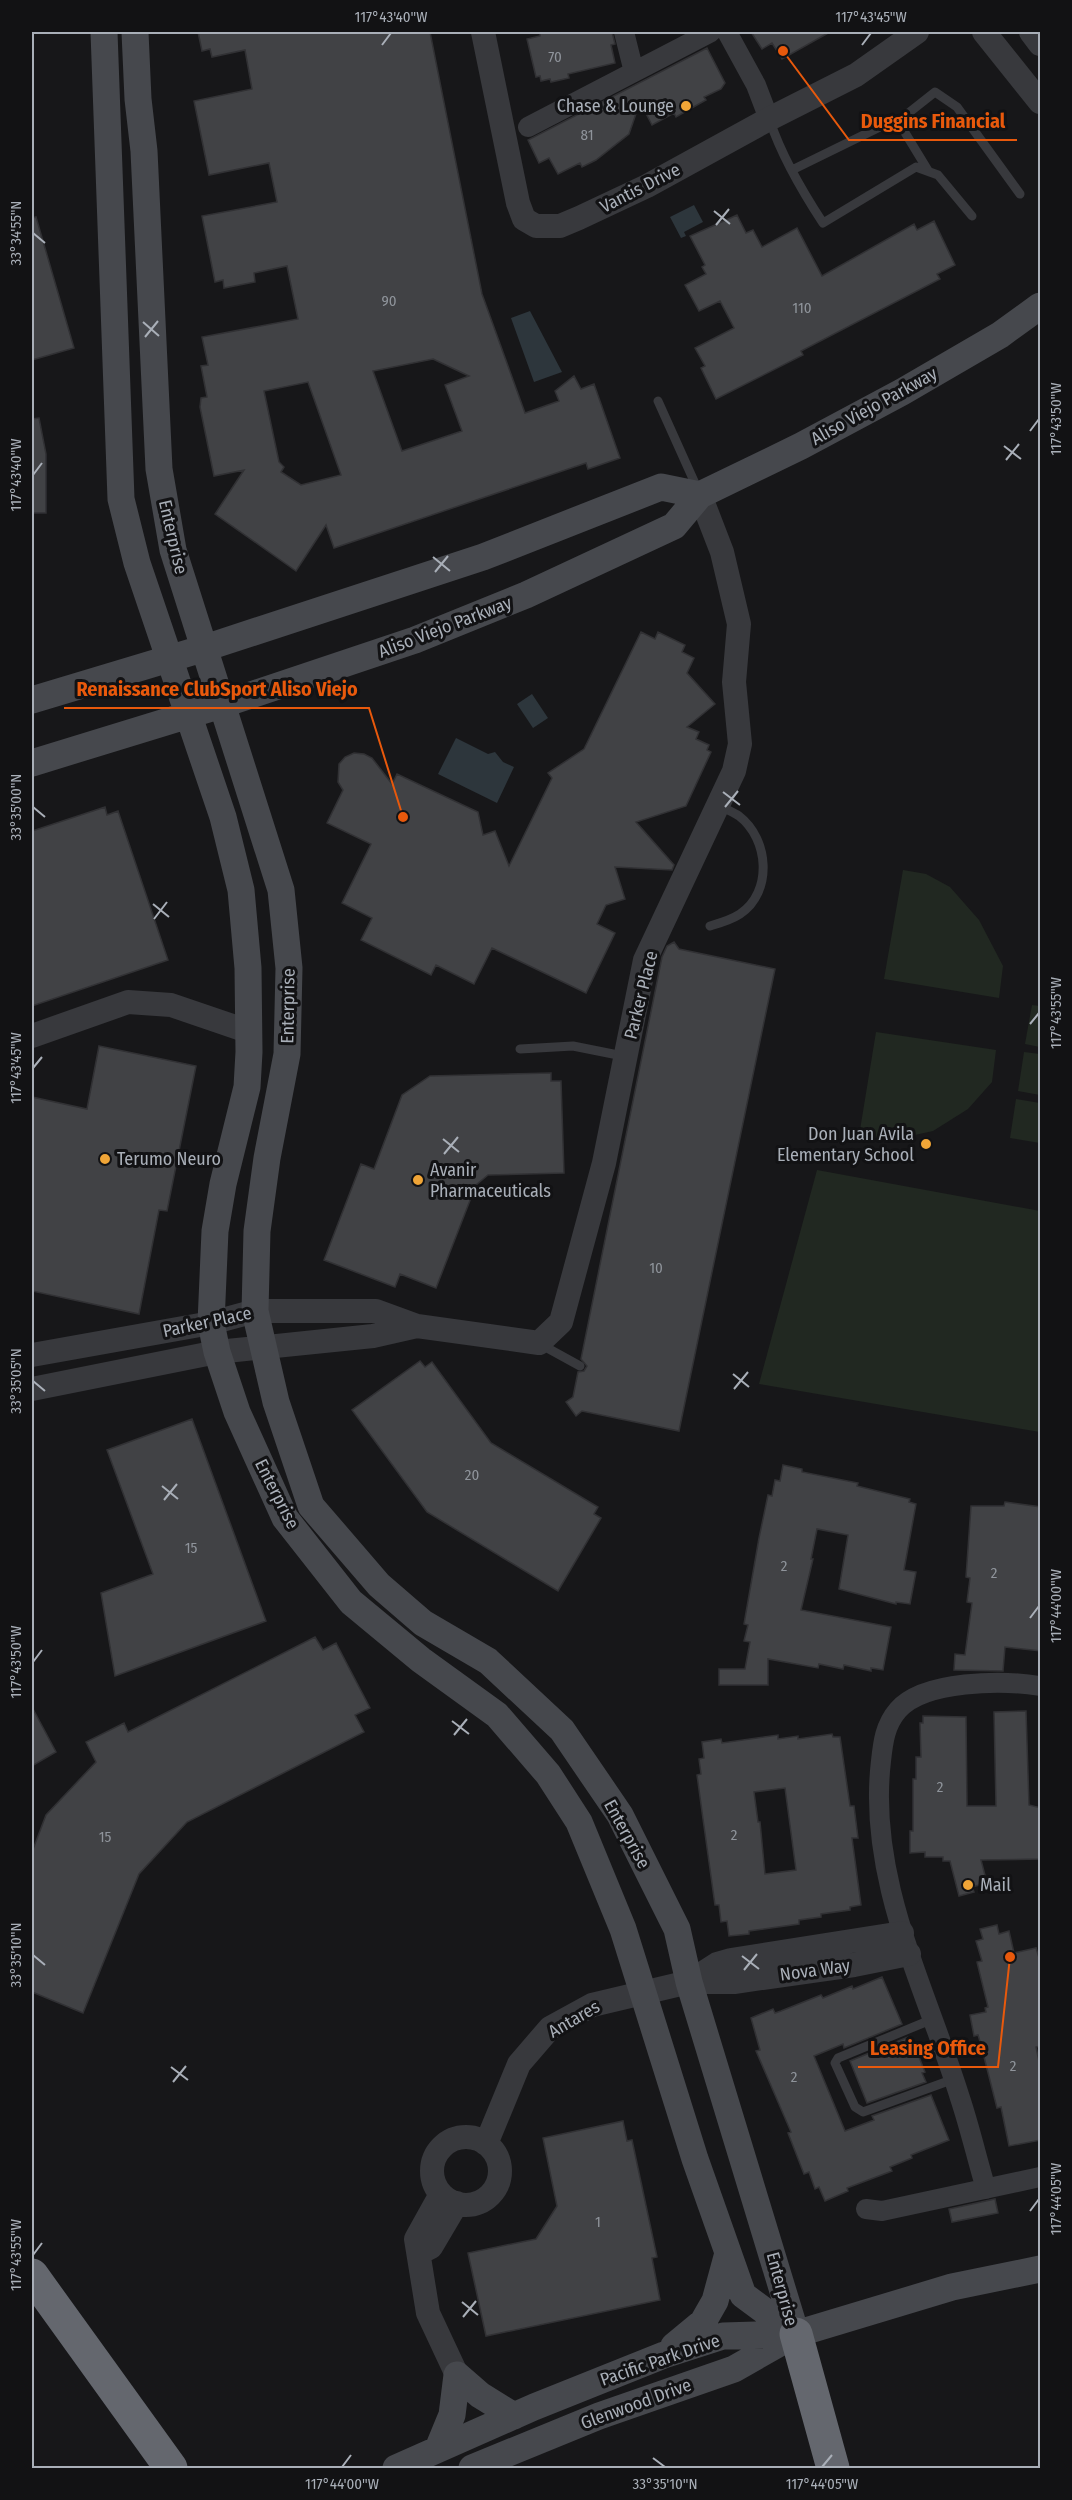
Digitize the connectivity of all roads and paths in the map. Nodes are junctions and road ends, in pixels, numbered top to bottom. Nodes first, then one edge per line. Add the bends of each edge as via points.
1 (104, 32) edge
2 (135, 32) edge
3 (483, 32) edge
4 (624, 32) edge
5 (711, 32) edge
6 (727, 32) edge
7 (917, 32) edge
8 (984, 32) edge
9 (1031, 32) edge
10 (1041, 44) edge
11 (634, 72) junction
12 (1041, 102) edge
13 (769, 118) junction
14 (892, 126) junction
15 (528, 127) dead end
16 (792, 170) junction
17 (929, 172) junction
18 (1020, 194) dead end
19 (972, 216) dead end
20 (1041, 306) edge
21 (658, 401) dead end
22 (700, 495) junction
23 (205, 648) junction
24 (168, 660) junction
25 (32, 700) edge
26 (221, 705) junction
27 (190, 714) junction
28 (32, 763) edge
29 (718, 805) junction
30 (710, 926) dead end
31 (250, 1032) junction
32 (32, 1036) edge
33 (520, 1049) dead end
34 (626, 1056) junction
35 (255, 1311) junction
36 (212, 1323) junction
37 (417, 1326) junction
38 (539, 1343) junction
39 (263, 1346) junction
40 (217, 1352) junction
41 (32, 1355) edge
42 (580, 1366) dead end
43 (32, 1389) edge
44 (1041, 1686) edge
45 (906, 1944) junction
46 (689, 1982) junction
47 (644, 1992) junction
48 (933, 2019) junction
49 (954, 2079) junction
50 (486, 2144) junction
51 (1041, 2177) edge
52 (986, 2189) junction
53 (449, 2199) junction
54 (866, 2209) dead end
55 (728, 2253) junction
56 (1041, 2269) edge
57 (32, 2275) edge
58 (796, 2334) junction
59 (664, 2355) junction
60 (457, 2376) junction
61 (513, 2416) junction
62 (438, 2449) junction
63 (171, 2469) edge
64 (396, 2469) edge
65 (472, 2469) edge
66 (833, 2469) edge

1 - 24 main road, Enterprise via 122,499 137,563
2 - 23 main road, Enterprise via 159,469 173,550
3 - 13 street, Vantis Drive via 518,203 524,219 536,226 560,226 579,218 647,186
4 - 11 street
5 - 11 street
6 - 13 street
7 - 13 street, Vantis Drive via 856,75
8 - 12 street
9 - 10 street
11 - 15 street
13 - 16 lane
14 - 16 lane via 884,125
14 - 17 lane via 901,126
14 - 18 lane via 935,92 957,107
16 - 17 lane via 823,223 916,167
17 - 19 lane via 938,175
20 - 22 main road, Aliso Viejo Parkway via 1000,335 902,392 801,447
21 - 22 lane
22 - 23 main road via 661,487 483,557
22 - 26 main road, Aliso Viejo Parkway via 674,526 526,595 415,640
22 - 29 street, Parker Place via 722,552 739,624 734,682 740,744 734,771
23 - 24 main road
23 - 26 main road, Enterprise
24 - 25 main road
24 - 27 main road, Enterprise
26 - 27 main road, Aliso Viejo Parkway
26 - 35 main road, Enterprise via 281,890 289,968 287,1054 257,1231
27 - 28 main road, Aliso Viejo Parkway
27 - 31 main road, Enterprise via 223,817 241,890
29 - 30 lane via 739,816 748,826 763,855 764,873 752,903 741,913
29 - 34 street, Parker Place via 645,960
31 - 32 street via 171,1005 128,1002
31 - 36 main road, Enterprise via 247,1087 215,1231
33 - 34 lane via 573,1046
34 - 38 street, Parker Place via 604,1163 561,1322
35 - 36 street, Parker Place
35 - 37 street, Parker Place via 376,1311
35 - 39 main road, Enterprise
36 - 40 main road, Enterprise
36 - 41 street, Parker Place
37 - 38 street, Parker Place
37 - 39 street, Parker Place via 373,1336
38 - 42 lane
39 - 40 street, Parker Place
39 - 46 main road, Enterprise via 276,1402 311,1506 379,1585 423,1623 488,1661 562,1730 621,1815 676,1929
40 - 43 street, Parker Place
40 - 47 main road, Enterprise via 237,1412 285,1518 324,1569 351,1602 421,1660 497,1715 548,1774 579,1822
44 - 45 street via 972,1684 917,1694 898,1711 885,1732 878,1785 883,1850
45 - 46 street, Nova Way via 731,1960
45 - 48 street
46 - 47 street, Antares
46 - 58 main road, Enterprise
47 - 50 street, Antares via 592,2005 550,2028 519,2064
47 - 55 main road, Enterprise
48 - 49 street
48 - 49 lane via 838,2058 835,2063 855,2107 863,2112
49 - 52 street
50 - 53 street via 497,2159 496,2187 473,2204
50 - 53 street via 460,2138 443,2145 432,2172 434,2181
51 - 52 street
52 - 54 street via 882,2211
53 - 60 street via 431,2247 418,2253 428,2313
55 - 58 main road, Enterprise via 743,2295
55 - 59 main road via 715,2301 703,2322
56 - 58 main road, Pacific Park Drive via 952,2287
57 - 63 highway
58 - 59 main road, Pacific Park Drive via 723,2336
58 - 65 main road, Glenwood Drive via 734,2369 599,2416
58 - 66 highway
59 - 61 main road, Pacific Park Drive
60 - 61 main road
60 - 62 main road via 452,2415
61 - 62 main road, Pacific Park Drive
62 - 64 main road, Pacific Park Drive

